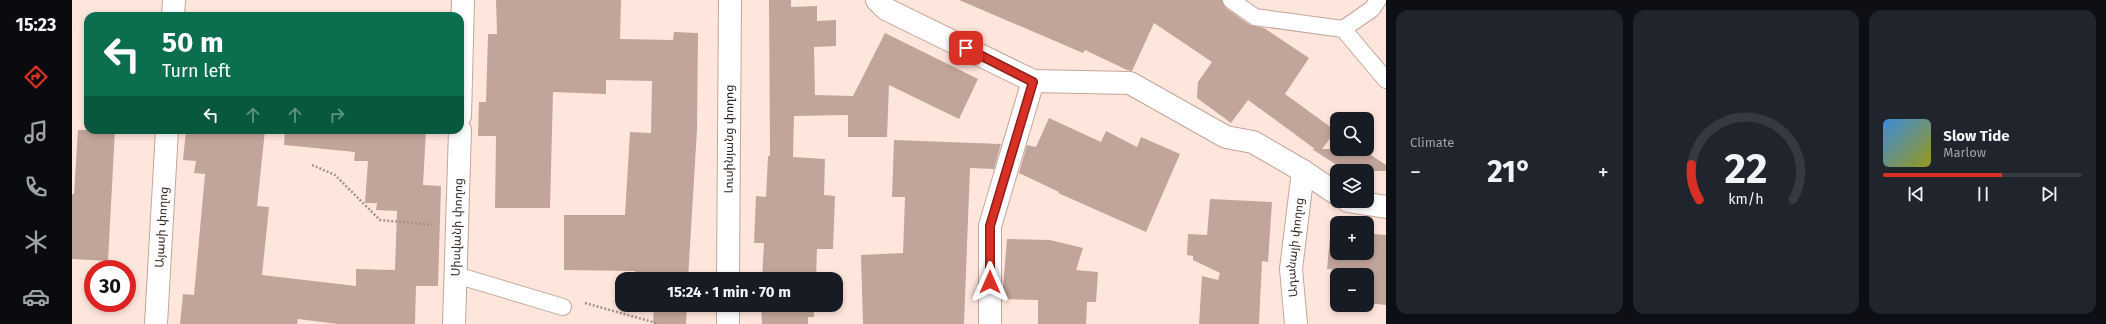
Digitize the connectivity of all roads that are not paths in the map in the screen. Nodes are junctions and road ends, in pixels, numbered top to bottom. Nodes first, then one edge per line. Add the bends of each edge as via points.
1 (174, 0) edge
2 (463, 0) edge
3 (730, 0) edge
4 (877, 0) edge
5 (1231, 0) edge
6 (1378, 0) edge
7 (173, 12) edge
8 (463, 12) edge
9 (1343, 29) junction
10 (1386, 80) edge
11 (1033, 82) junction
12 (167, 134) edge
13 (460, 134) edge
14 (1303, 171) junction
15 (1330, 189) edge
16 (1374, 205) edge
17 (1386, 207) edge
18 (728, 272) edge
19 (456, 275) junction
20 (563, 307) road end
21 (728, 312) edge
22 (156, 324) edge
23 (454, 324) edge
24 (728, 324) edge
25 (990, 324) edge
26 (1296, 324) edge

1 - 7 street
2 - 8 street
3 - 18 street, Լուսինյանց փողոց
4 - 11 street via 886,9
5 - 9 lane via 1255,17
6 - 9 lane via 1372,9
9 - 10 lane
11 - 14 street via 1130,83 1226,137 1253,142
11 - 25 street via 990,226
12 - 22 street, Այասի փողոց
13 - 19 street, Սիսվանի փողոց
14 - 15 street
14 - 26 street, Ադանայի փողոց via 1291,269
16 - 17 street
19 - 20 lane
19 - 23 street, Սիսվանի փողոց
21 - 24 street

